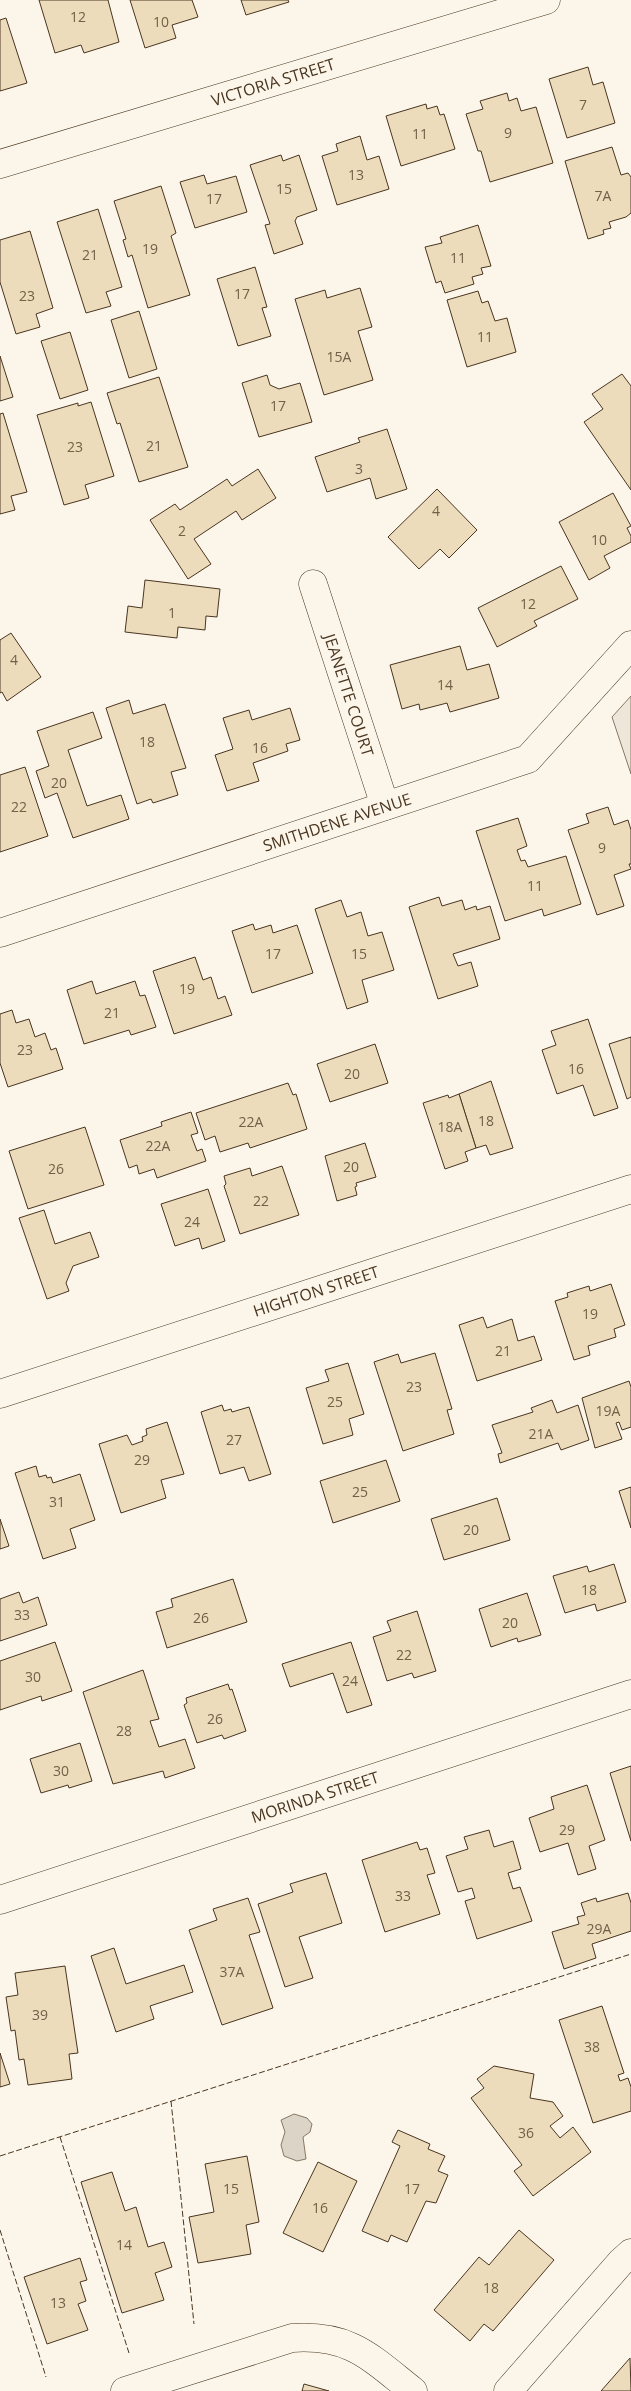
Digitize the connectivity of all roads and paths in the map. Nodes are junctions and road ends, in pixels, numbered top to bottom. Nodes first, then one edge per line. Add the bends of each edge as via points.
1 (546, 0) edge
2 (0, 164) edge
3 (313, 584) dead end
4 (631, 645) edge
5 (385, 806) junction
6 (0, 933) edge
7 (631, 1188) edge
8 (0, 1394) edge
9 (631, 1694) edge
10 (0, 1900) edge
11 (631, 2253) edge
12 (125, 2391) edge
13 (412, 2391) edge
14 (508, 2391) edge

1 - 2 street, VICTORIA STREET
3 - 5 street, JEANETTE COURT
4 - 5 street, SMITHDENE AVENUE via 528,759
5 - 6 street, SMITHDENE AVENUE
7 - 8 street, HIGHTON STREET
9 - 10 street, MORINDA STREET
11 - 14 street
12 - 13 street via 292,2338 313,2337 339,2341 362,2350

